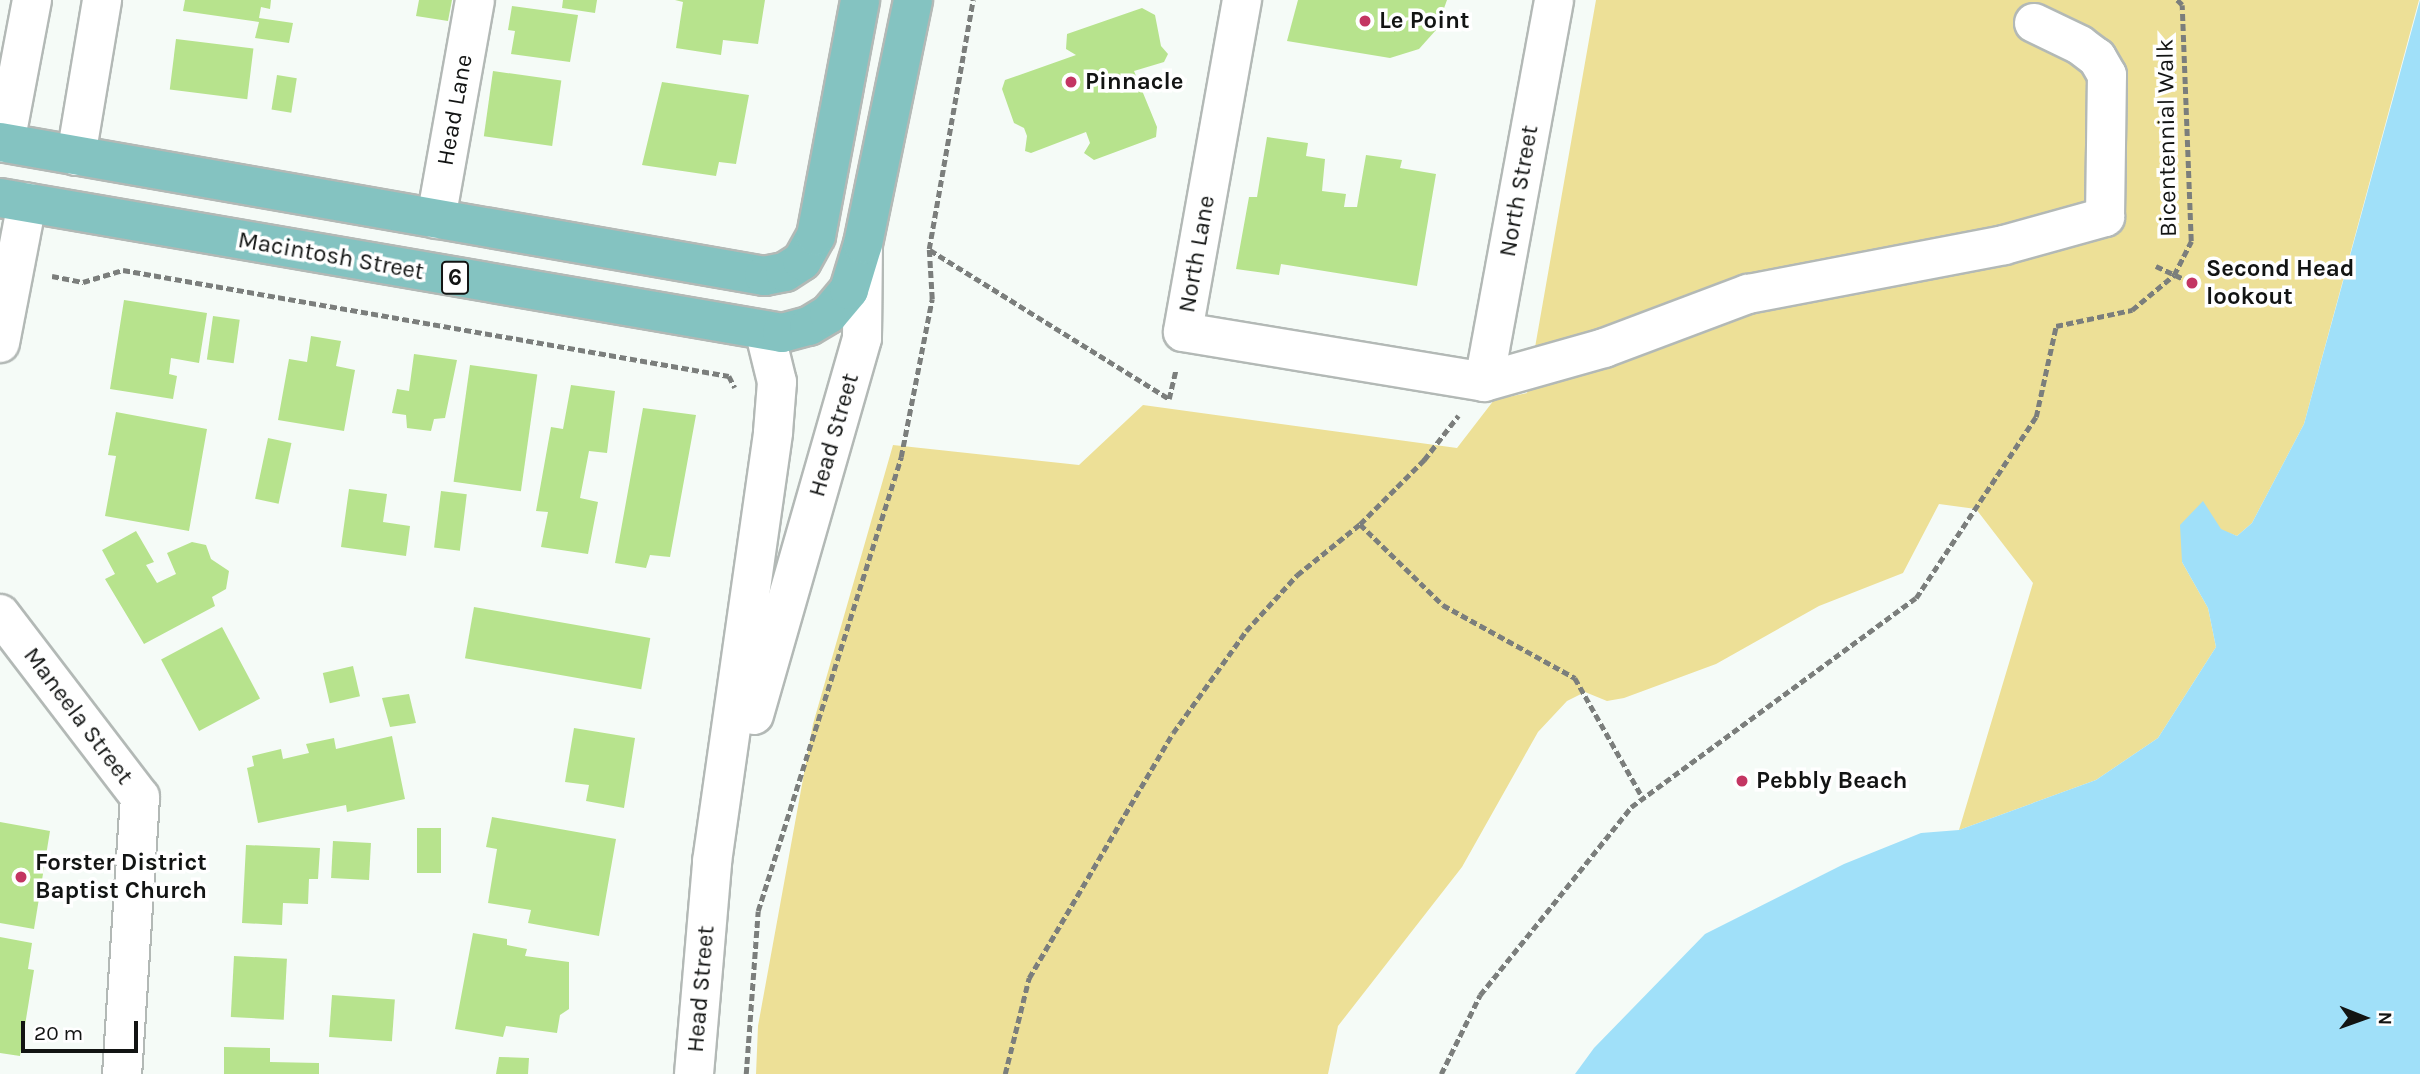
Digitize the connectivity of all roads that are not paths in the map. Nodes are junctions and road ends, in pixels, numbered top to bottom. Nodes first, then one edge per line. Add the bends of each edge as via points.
1 (32, 0) edge
2 (102, 0) edge
3 (475, 0) edge
4 (860, 0) edge
5 (913, 0) edge
6 (1242, 0) edge
7 (1554, 0) edge
8 (2034, 23) dead end
9 (3, 143) edge
10 (76, 156) junction
11 (14, 200) edge
12 (436, 219) junction
13 (863, 244) junction
14 (765, 333) junction
15 (0, 343) edge
16 (1484, 382) junction
17 (0, 614) edge
18 (712, 862) junction
19 (122, 1074) edge
20 (694, 1074) edge

1 - 9 street
2 - 10 street
3 - 12 street, Head Lane
4 - 12 main road, 6 via 816,236 802,261 785,272 764,276
5 - 13 main road, Head Street / 6
6 - 16 street, North Lane via 1183,332
7 - 16 street, North Street
8 - 16 street via 2080,45 2097,58 2107,75 2105,217 2004,245 1748,294 1604,348
9 - 10 main road, 6
10 - 12 main road, 6
11 - 14 main road, Macintosh Street / 6
11 - 15 street
13 - 14 main road, Macintosh Street / 6 via 849,290 829,314 809,326
13 - 18 street, Head Street via 862,338
14 - 18 street, Head Street via 777,382 773,432
17 - 19 street, Maneela Street via 140,797
18 - 20 street, Head Street

